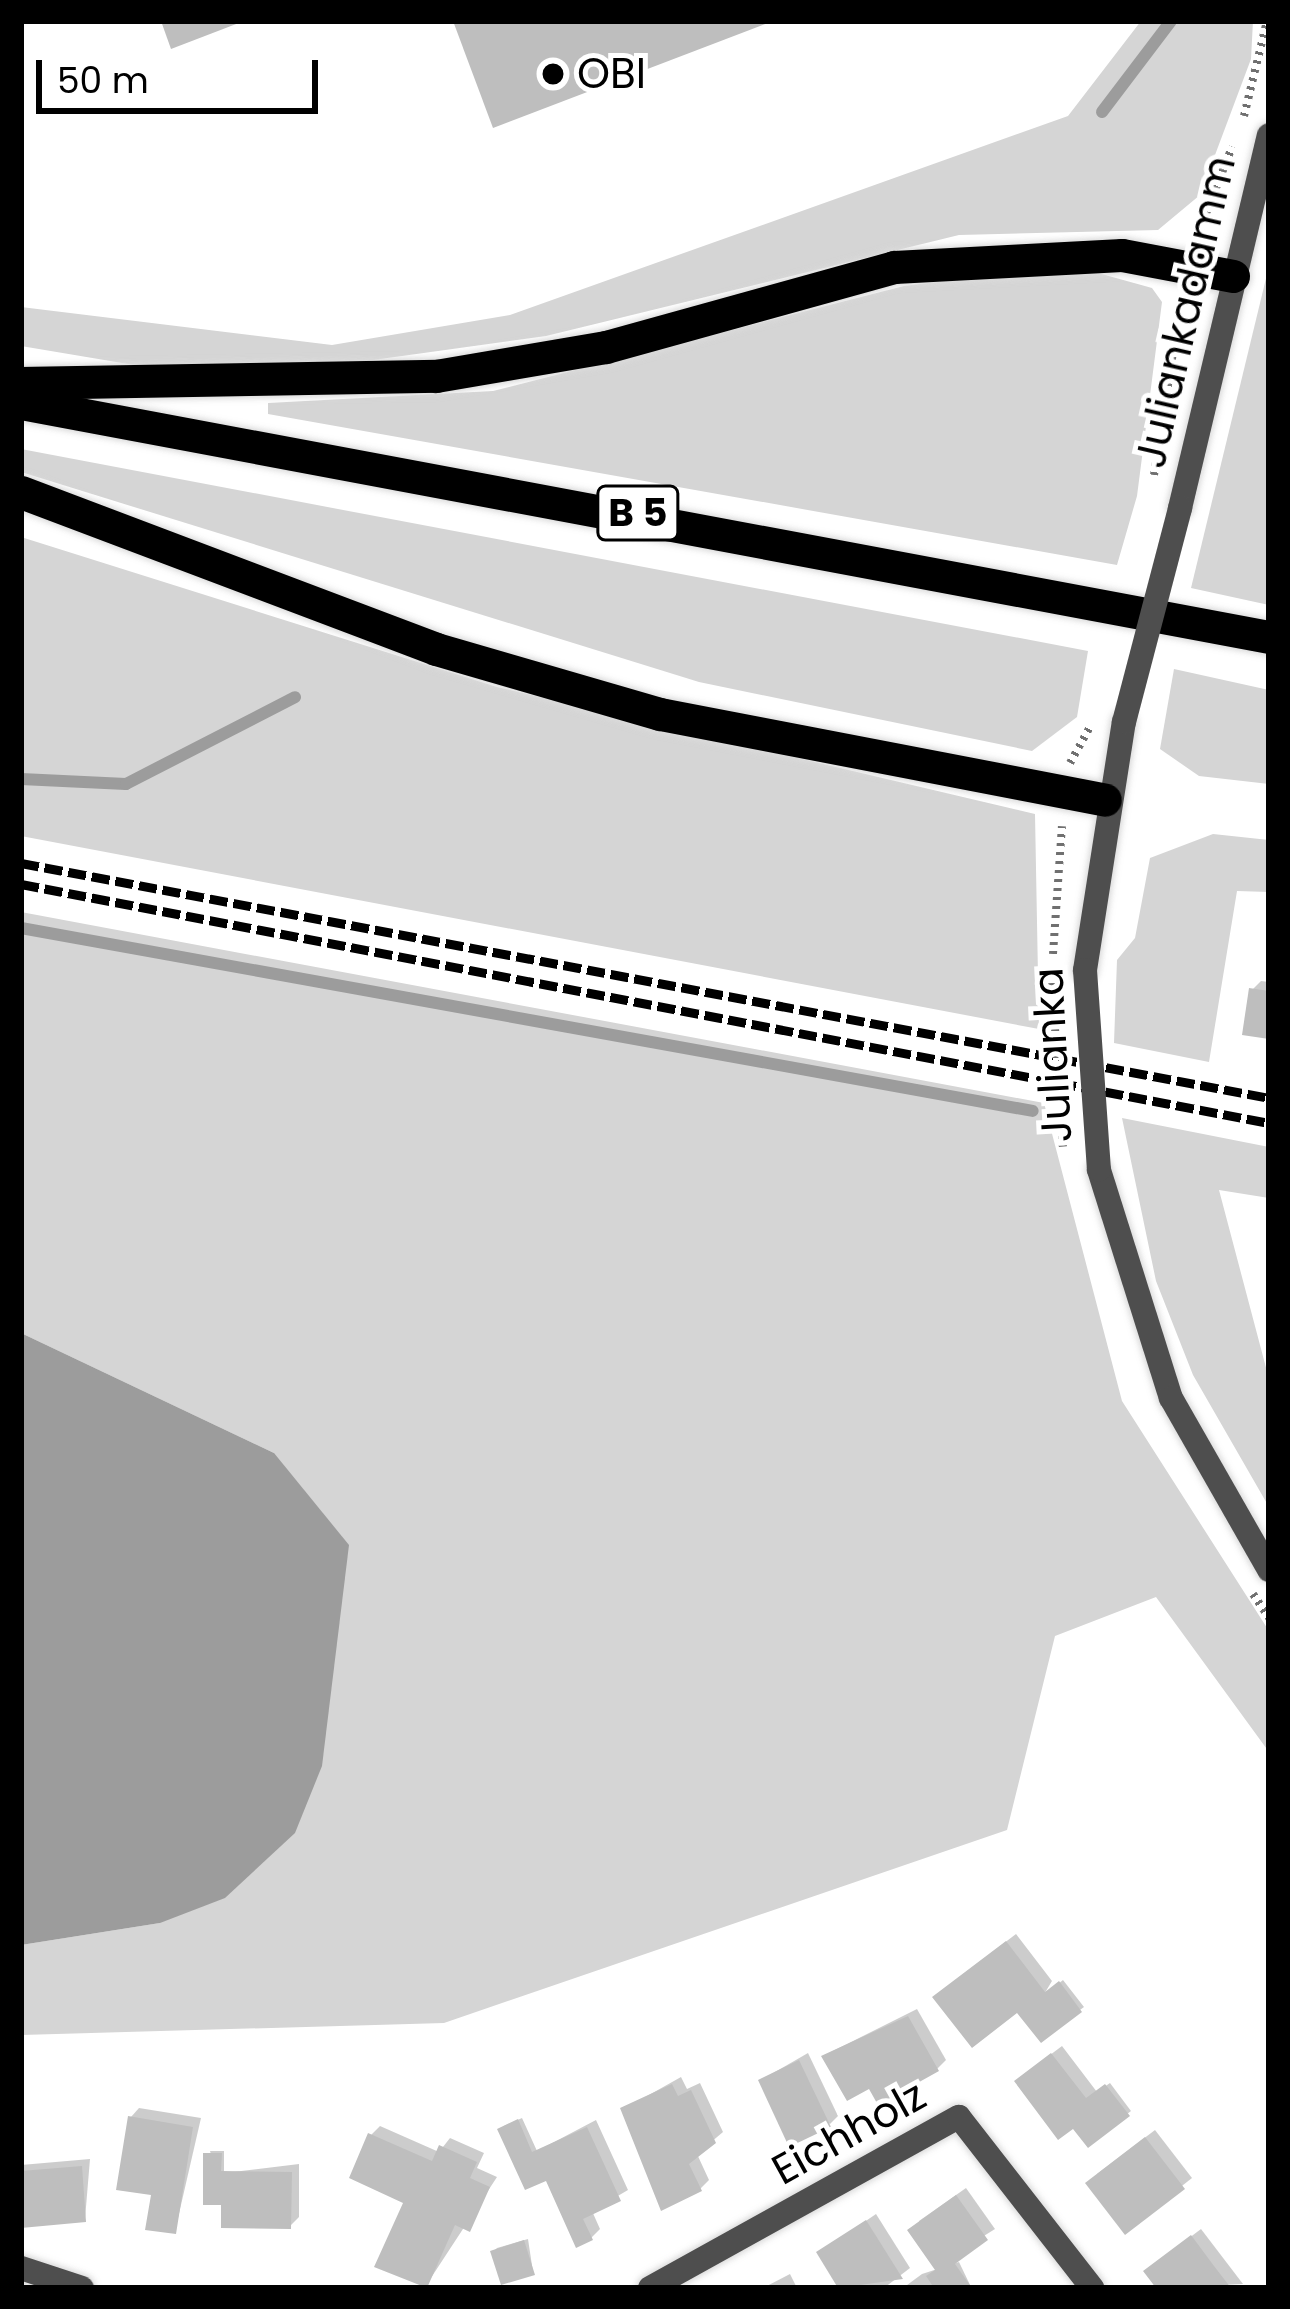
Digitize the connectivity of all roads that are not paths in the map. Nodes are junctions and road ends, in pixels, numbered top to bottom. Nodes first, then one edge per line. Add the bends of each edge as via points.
1 (1269, 135) edge
2 (1233, 276) junction
3 (21, 383) edge
4 (21, 403) edge
5 (21, 492) edge
6 (1180, 508) joint
7 (1269, 637) edge
8 (1105, 800) junction
9 (1269, 1570) edge
10 (21, 2268) edge
11 (82, 2288) edge
12 (650, 2288) edge
13 (1092, 2288) edge

1 - 2 street, Juliankadamm
2 - 3 highway via 1123,255 915,265 606,347 436,376
2 - 6 street, Juliankadamm
4 - 7 highway, B 5
5 - 8 highway via 436,649 660,714
6 - 8 street, Julianka, bridge
8 - 9 street, Julianka, bridge via 1085,970 1099,1170 1171,1398
10 - 11 street
12 - 13 street, Eichholz via 959,2117

